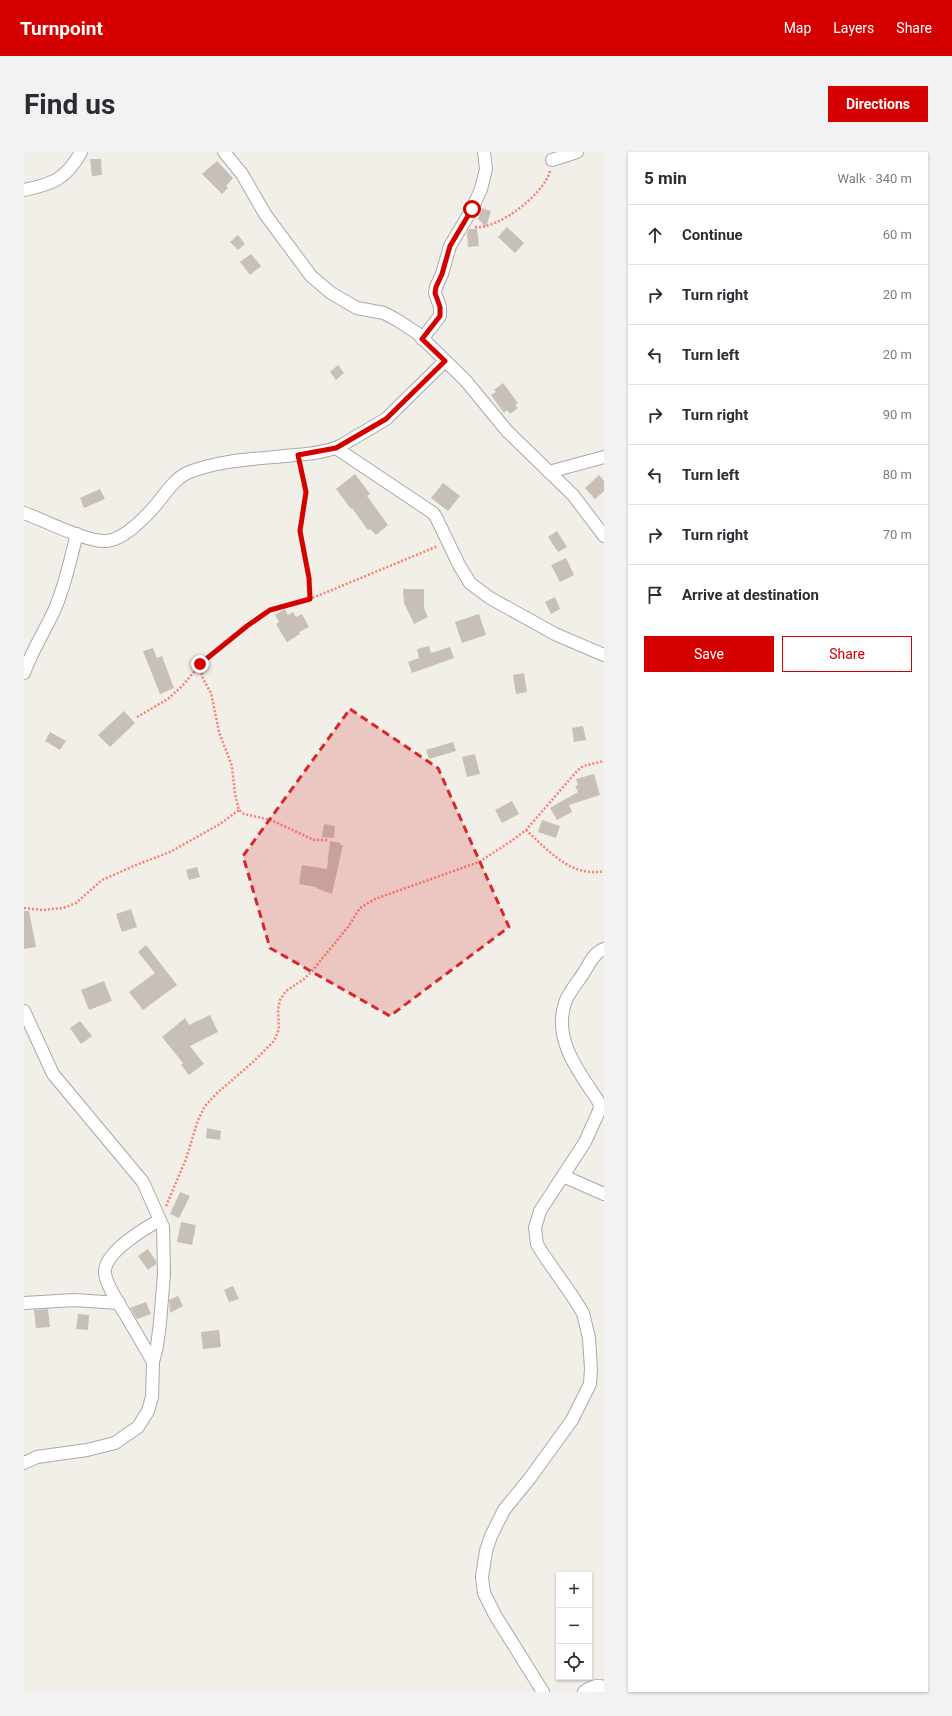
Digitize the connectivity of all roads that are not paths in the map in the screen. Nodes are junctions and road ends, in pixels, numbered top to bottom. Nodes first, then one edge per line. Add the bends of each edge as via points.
1 (81, 152) edge
2 (224, 152) edge
3 (484, 152) edge
4 (577, 152) edge
5 (552, 160) road end
6 (24, 190) edge
7 (422, 339) junction
8 (445, 361) junction
9 (336, 448) junction
10 (604, 457) edge
11 (549, 472) junction
12 (24, 513) edge
13 (77, 534) junction
14 (604, 536) edge
15 (604, 655) edge
16 (24, 673) edge
17 (604, 949) edge
18 (24, 1011) edge
19 (563, 1176) junction
20 (604, 1194) edge
21 (160, 1220) junction
22 (24, 1303) edge
23 (119, 1303) junction
24 (153, 1362) junction
25 (24, 1463) edge
26 (604, 1687) edge
27 (543, 1692) edge
28 (584, 1692) edge

1 - 6 street via 73,166 58,180
2 - 7 street via 242,174 265,214 311,276 331,293 358,308 384,313
3 - 7 street via 486,169 481,189 450,246 436,287 440,316
4 - 5 street
7 - 8 street
8 - 9 street via 386,419
8 - 11 street via 466,381 507,431
9 - 13 street via 198,469 185,474 175,482 157,505 128,532 108,541 92,540
9 - 15 street via 433,513 470,583 490,598 555,634
10 - 11 street
11 - 14 street via 573,495
12 - 13 street
13 - 16 street via 54,611
17 - 19 street via 596,954 576,984 565,1001 562,1013 563,1037 569,1053 600,1105 600,1111 585,1142
18 - 21 street via 53,1074 142,1182
19 - 20 street
19 - 27 street via 540,1211 536,1228 537,1244 583,1313 590,1338 590,1384 572,1420 504,1510 486,1551 482,1577 484,1593 495,1614
21 - 23 street via 140,1231 114,1253 106,1265 105,1273
21 - 24 street via 163,1227 164,1274 160,1323
22 - 23 street via 74,1300
23 - 24 street
24 - 25 street via 152,1397 148,1411 138,1427 115,1443 87,1450 36,1457
26 - 28 street via 601,1685

